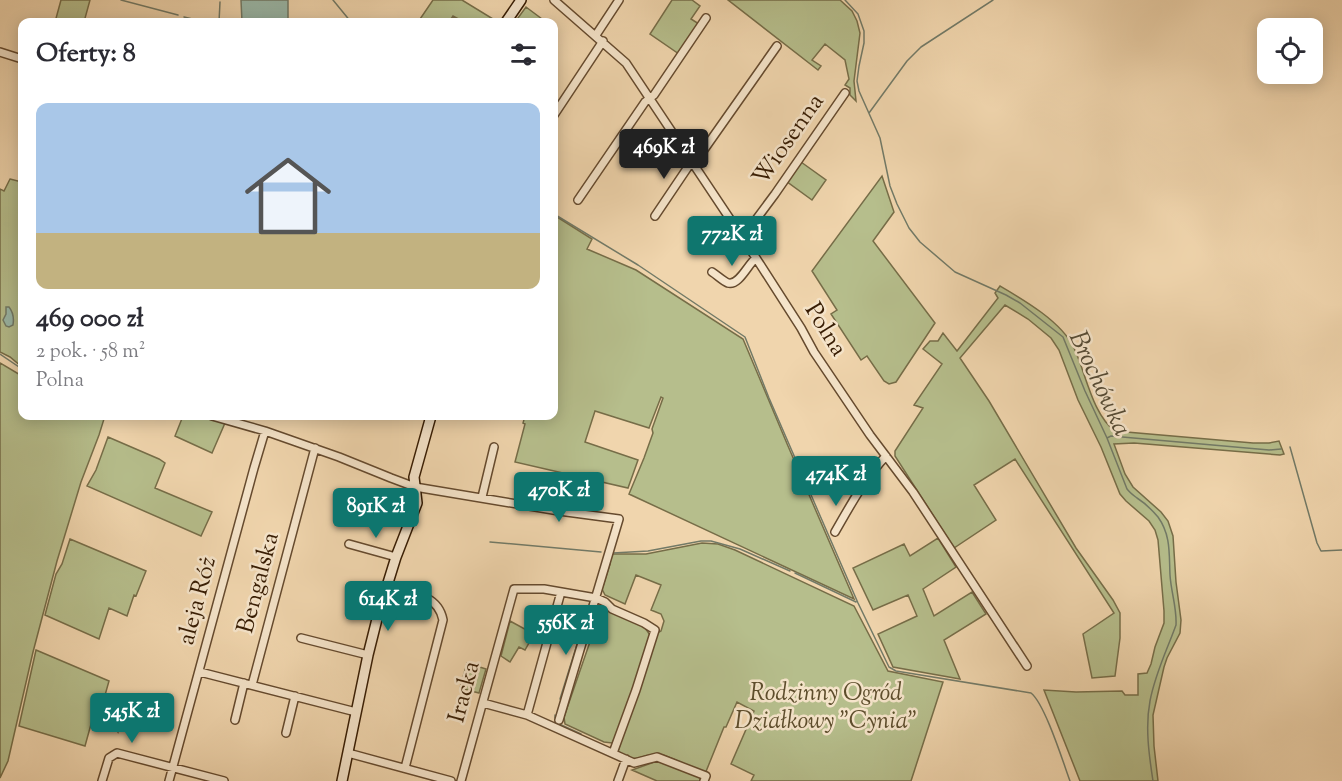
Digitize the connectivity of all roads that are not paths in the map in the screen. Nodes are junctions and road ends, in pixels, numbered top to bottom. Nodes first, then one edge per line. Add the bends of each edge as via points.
1 (520, 0) edge
2 (554, 0) edge
3 (619, 0) edge
4 (509, 18) edge
5 (706, 18) dead end
6 (596, 35) junction
7 (603, 41) junction
8 (777, 46) dead end
9 (0, 52) edge
10 (18, 58) edge
11 (845, 93) dead end
12 (650, 98) junction
13 (558, 109) edge
14 (692, 164) junction
15 (578, 200) dead end
16 (655, 216) dead end
17 (741, 236) junction
18 (756, 258) junction
19 (712, 272) dead end
20 (226, 420) edge
21 (430, 420) edge
22 (265, 431) junction
23 (494, 447) dead end
24 (315, 448) junction
25 (886, 456) junction
26 (415, 487) junction
27 (482, 497) junction
28 (835, 532) dead end
29 (349, 544) dead end
30 (396, 557) junction
31 (386, 588) junction
32 (561, 591) junction
33 (596, 598) junction
34 (301, 638) dead end
35 (368, 654) junction
36 (1027, 666) dead end
37 (200, 672) junction
38 (248, 684) junction
39 (296, 696) junction
40 (483, 703) junction
41 (356, 712) junction
42 (527, 715) junction
43 (235, 720) dead end
44 (559, 720) dead end
45 (286, 733) dead end
46 (348, 753) junction
47 (613, 753) junction
48 (626, 759) junction
49 (173, 767) junction
50 (405, 768) junction
51 (705, 779) edge
52 (102, 781) edge
53 (169, 781) edge
54 (224, 781) edge
55 (342, 781) edge
56 (451, 781) edge
57 (461, 781) edge
58 (618, 781) edge

1 - 4 street
2 - 6 street, Polna
3 - 6 street
5 - 12 street
6 - 7 street, Polna
7 - 12 street, Polna via 626,63
7 - 13 street
8 - 14 street
9 - 10 street
11 - 17 street, Wiosenna
12 - 14 street, Polna
12 - 15 street
14 - 16 street
14 - 17 street, Polna
17 - 18 street, Polna
18 - 19 street via 736,282 728,283
18 - 25 street, Polna via 814,352
20 - 22 street
21 - 26 street via 414,477
22 - 24 street
22 - 37 street, aleja Róż
23 - 27 street
24 - 26 street
24 - 38 street, Bengalska
25 - 28 street
25 - 36 street, Polna
26 - 27 street
26 - 30 street via 415,508
27 - 33 street via 619,519
29 - 30 street
30 - 31 street
31 - 35 street
31 - 50 street via 429,598 437,604 444,620
32 - 33 street, Iracka
32 - 40 street, Iracka via 514,589
32 - 42 street
33 - 44 street
33 - 47 street, Iracka via 655,630
34 - 35 street
35 - 41 street
37 - 38 street
37 - 49 street, aleja Róż
38 - 39 street
38 - 43 street, Bengalska
39 - 41 street
39 - 45 street
40 - 42 street
40 - 57 street, Iracka
41 - 46 street
42 - 47 street
46 - 50 street
46 - 55 street
47 - 48 street
48 - 51 street via 634,763 657,757
48 - 58 street
49 - 52 street via 117,753 110,758
49 - 53 street, aleja Róż
49 - 54 street
50 - 56 street

